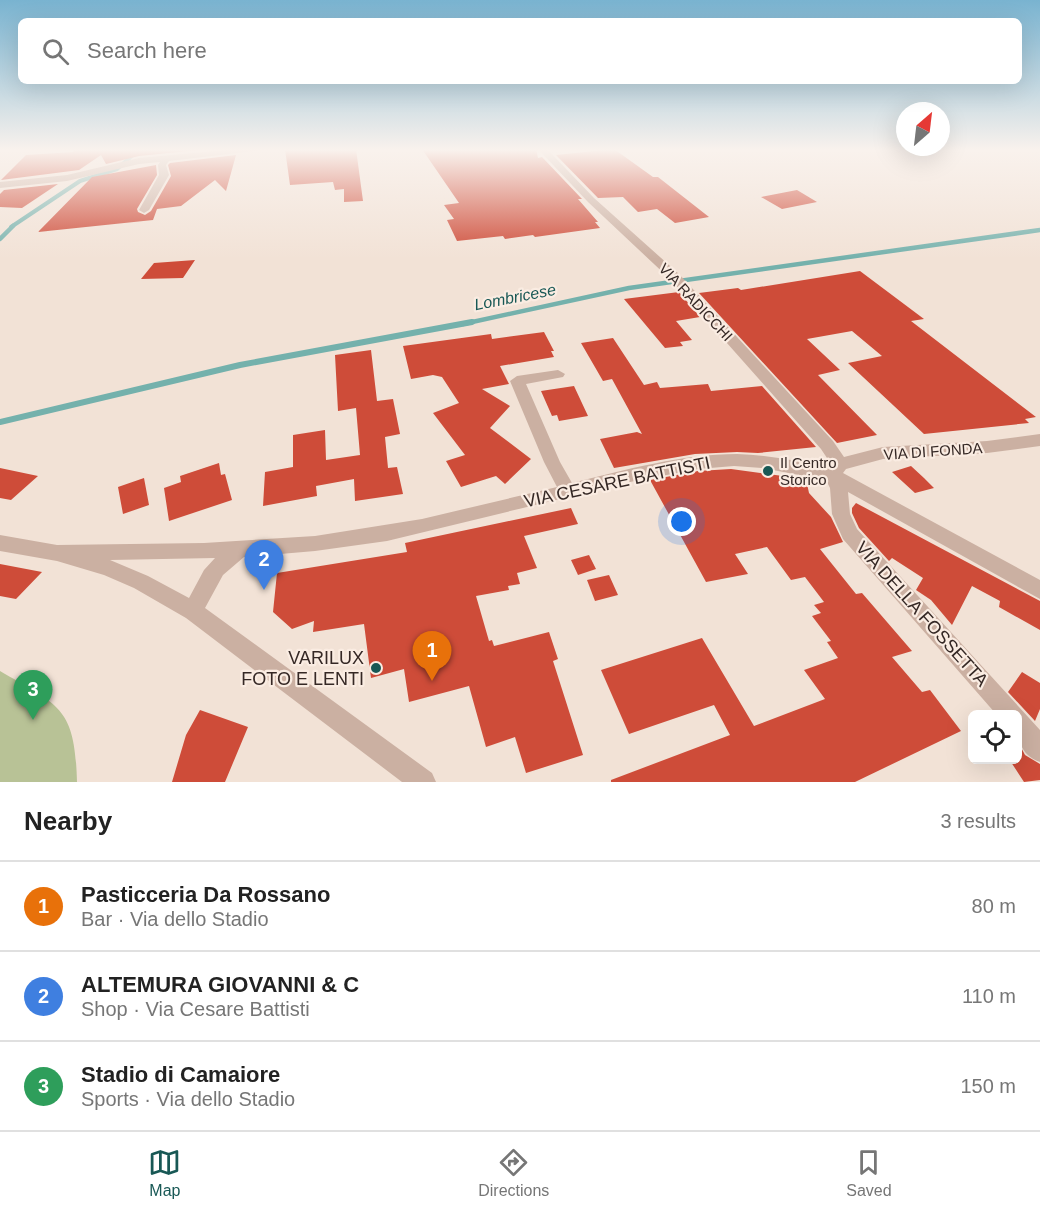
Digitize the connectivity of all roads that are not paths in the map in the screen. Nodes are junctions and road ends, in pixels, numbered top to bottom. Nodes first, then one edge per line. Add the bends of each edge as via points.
1 (158, 185) edge
2 (576, 185) edge
3 (144, 210) dead end
4 (558, 374) dead end
5 (1040, 440) edge
6 (836, 469) junction
7 (568, 491) junction
8 (0, 543) edge
9 (239, 550) junction
10 (57, 553) junction
11 (1040, 590) edge
12 (193, 611) junction
13 (1007, 710) edge
14 (1022, 727) edge
15 (1040, 750) edge
16 (417, 780) edge

1 - 3 street
2 - 6 street, VIA RADICCHI via 675,277 827,445
4 - 7 street via 517,381
5 - 6 street, VIA DI FONDA via 883,453
6 - 7 street, VIA CESARE BATTISTI via 722,460
6 - 11 street, VIA CESARE BATTISTI
6 - 13 street, VIA DELLA FOSSETTA via 841,514 850,534
7 - 9 street, VIA CESARE BATTISTI via 352,539
8 - 10 street
9 - 10 street, VIA CESARE BATTISTI
9 - 12 street via 221,562 206,581
10 - 12 street via 109,568
12 - 16 street
14 - 15 street

